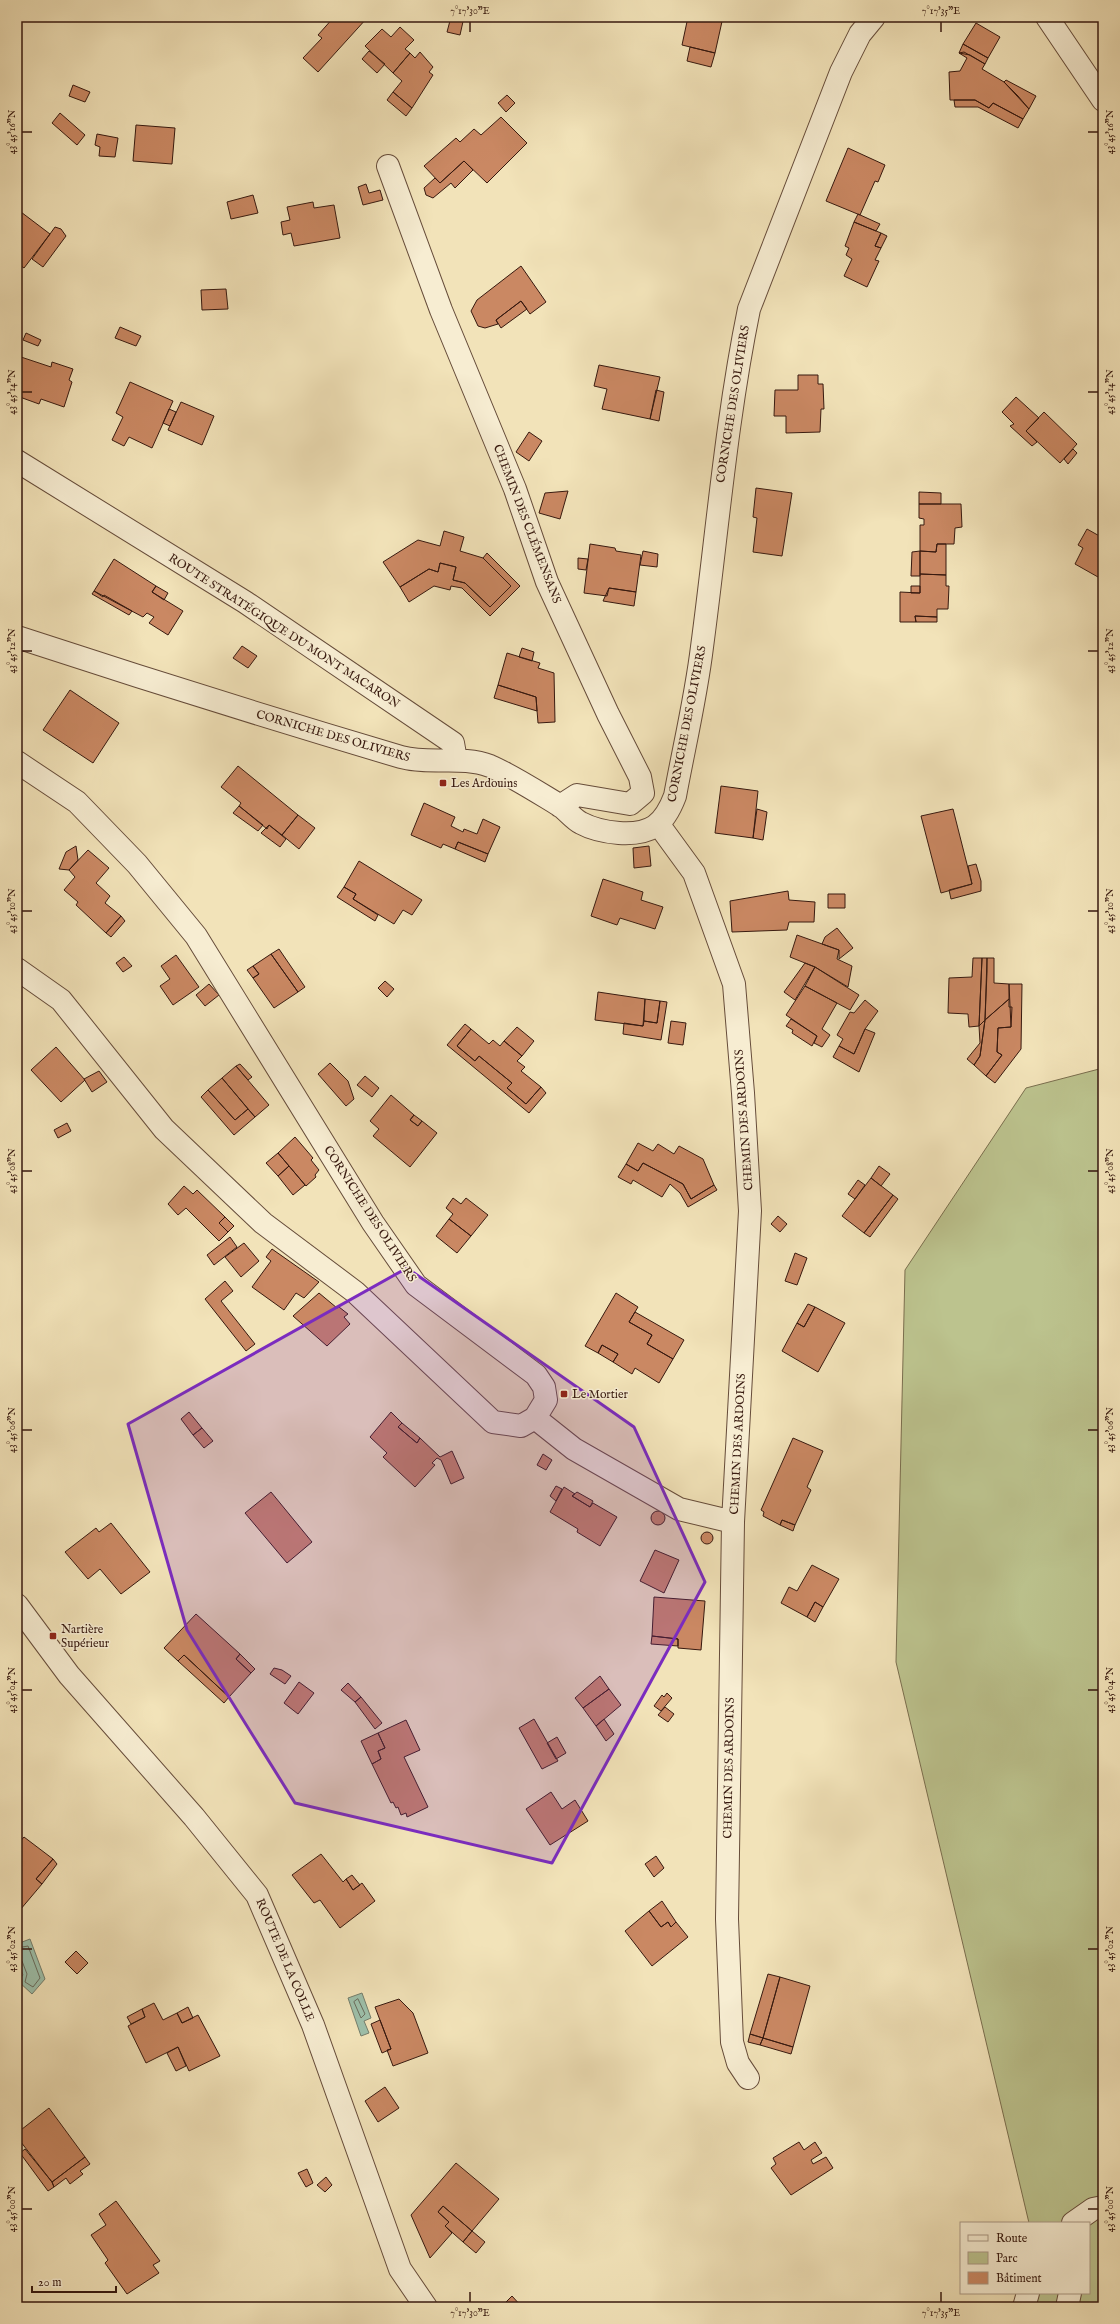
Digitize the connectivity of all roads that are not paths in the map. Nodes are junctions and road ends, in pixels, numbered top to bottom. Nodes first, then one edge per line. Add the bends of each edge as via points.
1 (874, 17) edge
2 (1047, 17) edge
3 (1103, 100) edge
4 (388, 166) dead end
5 (17, 460) edge
6 (17, 637) edge
7 (456, 760) junction
8 (17, 762) edge
9 (560, 806) junction
10 (659, 825) junction
11 (17, 969) edge
12 (535, 1418) junction
13 (733, 1522) junction
14 (17, 1605) edge
15 (748, 2078) dead end
16 (1103, 2207) edge
17 (1074, 2222) edge
18 (1028, 2294) edge
19 (1070, 2294) edge
20 (426, 2307) edge
21 (1024, 2307) edge
22 (1067, 2307) edge

1 - 10 street, CORNICHE DES OLIVIERS via 860,34 841,72 749,310 741,346 719,500 702,649 676,796 669,813
2 - 3 street
4 - 9 street, CHEMIN DES CLÉMENSANS via 441,310 515,489 547,582 640,777 643,793 630,804 577,795
5 - 7 street, ROUTE STRATÉGIQUE DU MONT MACARON via 245,602 453,743
6 - 7 street, CORNICHE DES OLIVIERS via 302,728 409,759 434,762
7 - 9 street, CORNICHE DES OLIVIERS via 489,766
8 - 12 street, CORNICHE DES OLIVIERS via 77,802 137,864 196,936 373,1223 416,1285 536,1375 544,1387 546,1400
9 - 10 street, CORNICHE DES OLIVIERS via 581,823 619,833 643,833
10 - 13 street, CHEMIN DES ARDOINS via 694,872 734,984 750,1211
11 - 12 street via 61,1000 164,1129 263,1223 355,1292 493,1422 521,1426
12 - 13 street via 574,1449 679,1509
13 - 15 street, CHEMIN DES ARDOINS via 727,1919 732,2042 738,2063
14 - 20 street, ROUTE DE LA COLLE via 68,1675 194,1817 257,1895 313,2025 400,2269
16 - 17 street via 1093,2209
18 - 21 street
19 - 22 street

